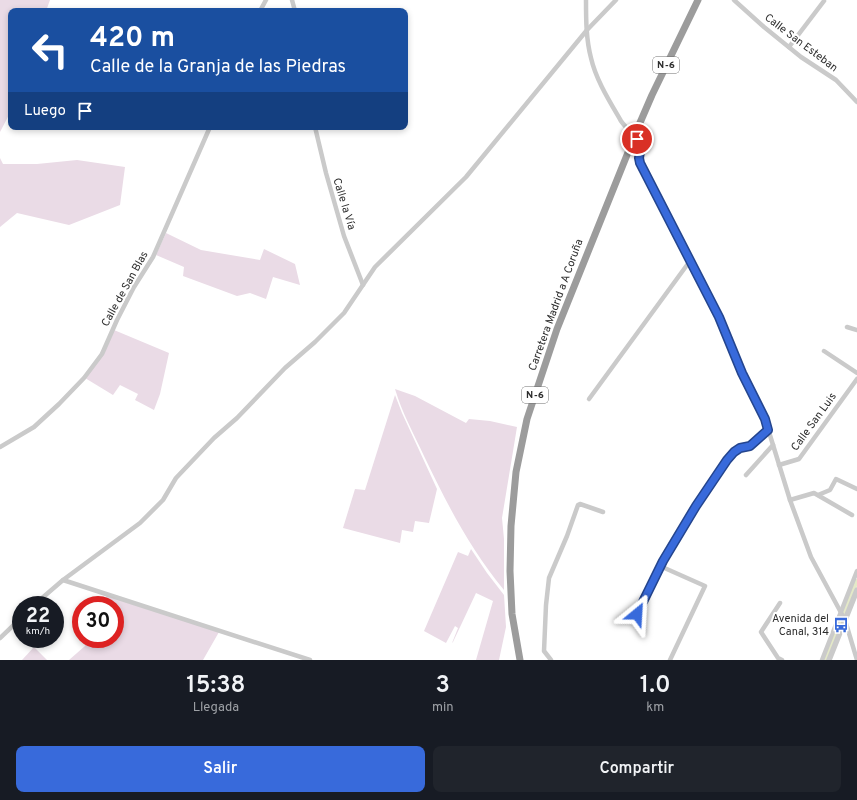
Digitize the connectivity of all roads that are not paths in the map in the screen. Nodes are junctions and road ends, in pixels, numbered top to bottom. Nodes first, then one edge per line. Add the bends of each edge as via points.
1 (586, 0) edge
2 (616, 0) edge
3 (698, 0) edge
4 (734, 0) edge
5 (824, 1) edge
6 (587, 30) junction
7 (789, 47) junction
8 (857, 102) edge
9 (209, 130) edge
10 (316, 130) edge
11 (637, 135) junction
12 (691, 261) junction
13 (362, 285) junction
14 (847, 327) dead end
15 (857, 330) edge
16 (824, 351) dead end
17 (857, 373) edge
18 (857, 379) edge
19 (589, 399) dead end
20 (768, 430) junction
21 (773, 446) junction
22 (0, 448) edge
23 (779, 465) junction
24 (746, 475) dead end
25 (856, 487) edge
26 (818, 495) junction
27 (790, 500) junction
28 (604, 512) dead end
29 (852, 515) dead end
30 (660, 566) junction
31 (857, 571) edge
32 (63, 580) junction
33 (857, 590) edge
34 (44, 596) edge
35 (780, 603) dead end
36 (841, 613) junction
37 (637, 614) dead end
38 (845, 620) junction
39 (12, 627) edge
40 (0, 638) edge
41 (310, 660) edge
42 (520, 660) edge
43 (551, 660) edge
44 (670, 660) edge
45 (782, 660) edge
46 (822, 660) edge
47 (829, 660) edge
48 (857, 660) edge

1 - 6 street
2 - 6 street
3 - 11 highway, Carretera Madrid a A Coruña / N-6 via 652,95
4 - 7 street, Calle San Esteban
5 - 7 street
6 - 11 street via 591,60 598,77 624,125
6 - 13 street via 466,177 375,267
7 - 8 street, Calle San Esteban via 836,80
9 - 22 street, Calle de San Blas via 153,257 134,287 102,354 84,378 59,404 34,427
10 - 13 street, Calle la Vía via 344,236
11 - 12 street via 641,145 640,163
11 - 42 highway, Carretera Madrid a A Coruña / N-6, bridge via 631,144 557,329 521,449 511,526 510,570 512,614
12 - 19 street
12 - 20 street via 719,317
13 - 32 street via 344,313 214,438 176,478 163,500 152,512
14 - 15 street
16 - 17 street
18 - 23 street, Calle San Luis via 798,459
20 - 21 street
20 - 30 street via 750,446 732,453
21 - 23 street
21 - 24 street
23 - 27 street
25 - 26 street via 836,479 830,490
26 - 27 street via 814,493
26 - 29 street
27 - 36 street via 811,557
28 - 43 street via 578,505 549,578 544,651
30 - 37 street
30 - 44 street via 705,586
31 - 36 street
32 - 34 street
32 - 41 street
33 - 38 street
35 - 45 street via 761,632
36 - 38 street
36 - 46 street
38 - 47 street
38 - 48 street
39 - 40 street

